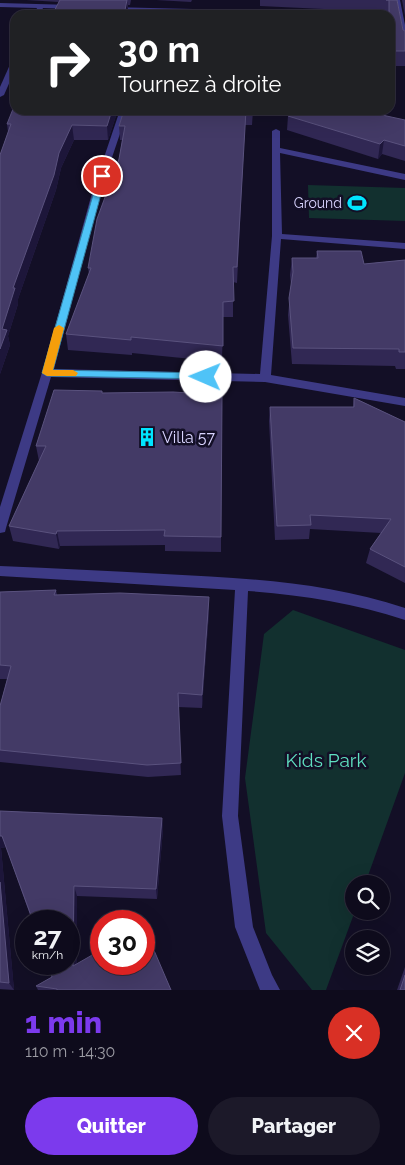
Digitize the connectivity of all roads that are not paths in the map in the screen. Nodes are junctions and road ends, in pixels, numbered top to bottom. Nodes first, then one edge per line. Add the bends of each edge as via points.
1 (397, 0) edge
2 (0, 5) edge
3 (41, 6) junction
4 (82, 7) edge
5 (101, 8) edge
6 (39, 10) edge
7 (124, 10) edge
8 (395, 16) edge
9 (399, 16) junction
10 (405, 44) edge
11 (10, 73) edge
12 (0, 95) edge
13 (122, 115) edge
14 (276, 131) dead end
15 (277, 150) junction
16 (405, 177) edge
17 (277, 236) junction
18 (405, 246) edge
19 (47, 373) junction
20 (265, 378) junction
21 (405, 402) edge
22 (0, 528) edge
23 (0, 571) edge
24 (242, 584) junction
25 (405, 614) edge
26 (271, 990) edge

1 - 9 street
2 - 3 street
3 - 4 street
3 - 6 street
5 - 7 street
8 - 9 street
9 - 10 street
11 - 12 street
13 - 19 street via 96,193
14 - 15 street
15 - 16 street
15 - 17 street
17 - 18 street
17 - 20 street
19 - 20 street
19 - 22 street
20 - 21 street
23 - 24 street
24 - 25 street via 342,596
24 - 26 street via 230,816 244,926

